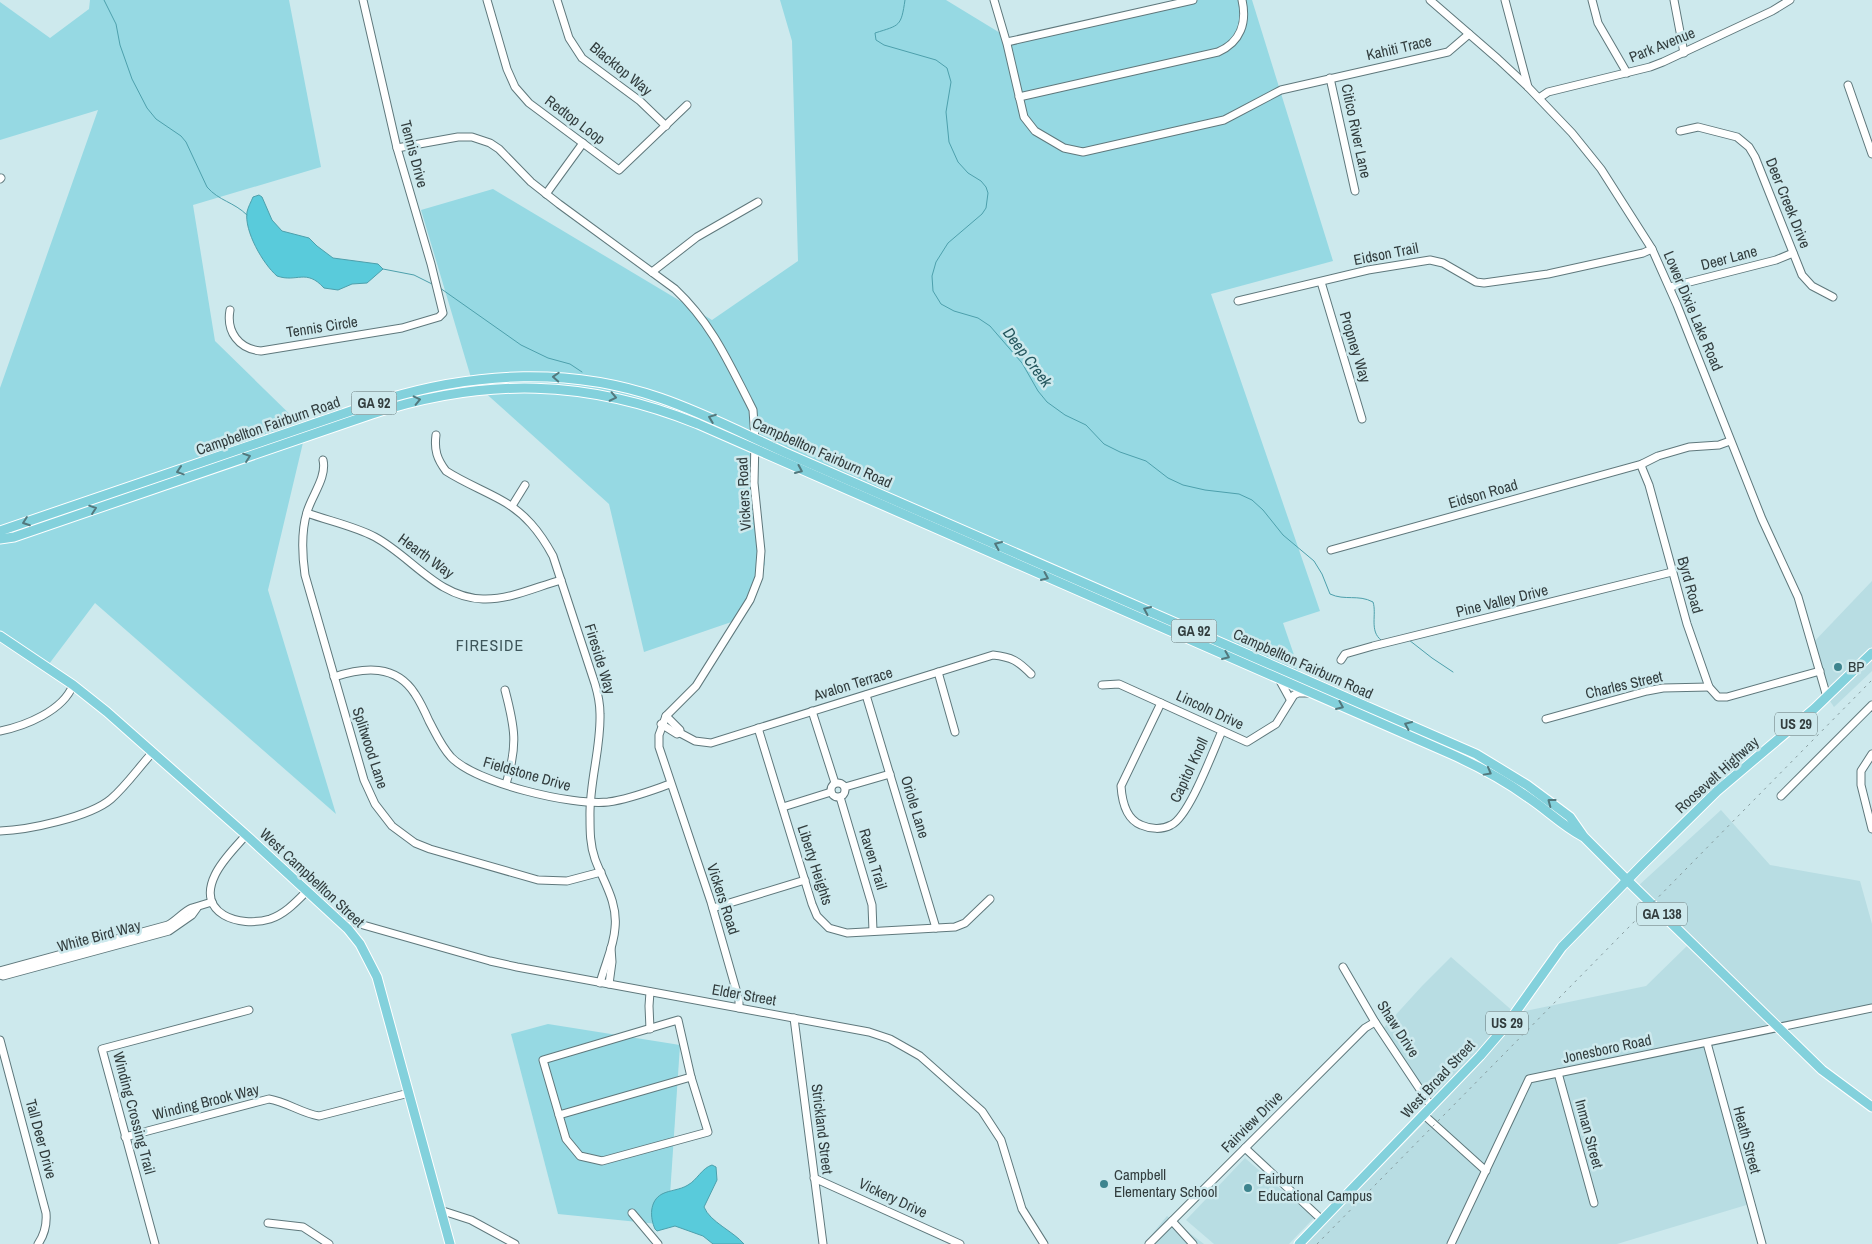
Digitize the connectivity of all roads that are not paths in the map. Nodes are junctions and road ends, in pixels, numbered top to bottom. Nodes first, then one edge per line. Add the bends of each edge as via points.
1 (363, 0) edge
2 (487, 0) edge
3 (557, 0) edge
4 (994, 0) edge
5 (1194, 0) edge
6 (1242, 0) edge
7 (1430, 0) edge
8 (1504, 0) edge
9 (1592, 0) edge
10 (1674, 0) edge
11 (1787, 1) edge
12 (1469, 34) junction
13 (1007, 42) junction
14 (1684, 53) junction
15 (1627, 73) junction
16 (1330, 78) junction
17 (1848, 85) dead end
18 (1528, 87) junction
19 (1019, 97) junction
20 (1539, 98) junction
21 (687, 105) dead end
22 (666, 126) junction
23 (1680, 131) dead end
24 (583, 144) junction
25 (397, 148) junction
26 (1872, 154) edge
27 (1355, 191) dead end
28 (546, 194) junction
29 (758, 202) dead end
30 (1652, 249) junction
31 (1793, 252) junction
32 (652, 272) junction
33 (1321, 282) junction
34 (1670, 287) junction
35 (1833, 297) dead end
36 (1238, 302) dead end
37 (230, 310) dead end
38 (443, 313) joint
39 (1362, 419) dead end
40 (436, 435) dead end
41 (756, 440) junction
42 (1730, 441) junction
43 (755, 450) junction
44 (323, 460) dead end
45 (1642, 464) junction
46 (525, 485) dead end
47 (512, 506) junction
48 (307, 513) junction
49 (0, 531) edge
50 (0, 539) edge
51 (1331, 550) dead end
52 (1672, 572) junction
53 (561, 580) junction
54 (0, 636) edge
55 (1872, 653) edge
56 (1341, 660) dead end
57 (1820, 670) junction
58 (938, 672) junction
59 (1031, 674) dead end
60 (334, 677) junction
61 (1279, 679) junction
62 (73, 685) junction
63 (1102, 685) dead end
64 (1709, 687) junction
65 (505, 690) dead end
66 (1310, 692) junction
67 (866, 695) junction
68 (1826, 698) junction
69 (1290, 699) junction
70 (1161, 703) junction
71 (1872, 705) edge
72 (812, 711) junction
73 (666, 716) junction
74 (1546, 719) dead end
75 (661, 724) junction
76 (758, 728) junction
77 (0, 730) edge
78 (1222, 731) junction
79 (956, 732) dead end
80 (680, 733) junction
81 (153, 752) junction
82 (1872, 754) edge
83 (890, 774) junction
84 (835, 783) junction
85 (506, 784) junction
86 (670, 784) junction
87 (845, 788) junction
88 (831, 792) junction
89 (1782, 796) dead end
90 (840, 797) junction
91 (591, 803) junction
92 (782, 807) junction
93 (1872, 829) edge
94 (0, 831) edge
95 (246, 835) junction
96 (1584, 837) junction
97 (601, 872) junction
98 (805, 880) junction
99 (1628, 881) junction
100 (307, 891) junction
101 (990, 899) dead end
102 (212, 902) junction
103 (197, 908) junction
104 (713, 908) junction
105 (335, 917) junction
106 (936, 928) junction
107 (873, 930) junction
108 (611, 948) junction
109 (1342, 967) dead end
110 (0, 971) edge
111 (0, 975) edge
112 (600, 983) junction
113 (609, 984) junction
114 (650, 992) junction
115 (739, 1008) junction
116 (1872, 1008) edge
117 (249, 1010) dead end
118 (794, 1018) junction
119 (1375, 1022) junction
120 (1779, 1028) junction
121 (650, 1029) junction
122 (0, 1040) edge
123 (1707, 1042) junction
124 (1558, 1073) junction
125 (691, 1077) junction
126 (409, 1093) junction
127 (1431, 1106) junction
128 (1872, 1107) edge
129 (559, 1115) junction
130 (1424, 1115) junction
131 (125, 1136) junction
132 (1245, 1148) junction
133 (1486, 1171) junction
134 (814, 1178) junction
135 (1594, 1202) dead end
136 (440, 1210) junction
137 (632, 1214) dead end
138 (1322, 1220) junction
139 (1172, 1221) junction
140 (268, 1223) dead end
141 (38, 1244) edge
142 (155, 1244) edge
143 (328, 1244) edge
144 (450, 1244) edge
145 (515, 1244) edge
146 (658, 1244) edge
147 (823, 1244) edge
148 (960, 1244) edge
149 (1044, 1244) edge
150 (1149, 1244) edge
151 (1193, 1244) edge
152 (1299, 1244) edge
153 (1451, 1244) edge
154 (1762, 1244) edge

1 - 25 street, Tennis Drive
2 - 24 street, Redtop Loop via 515,87 529,103
3 - 22 street, Blacktop Way via 569,38 582,58 640,101
4 - 13 street, Kahiti Trace
5 - 13 street
6 - 19 street via 1244,22 1235,41 1218,52
7 - 12 street, Lower Dixie Lake Road
8 - 18 street
9 - 15 street via 1598,23
10 - 14 street
11 - 14 street, Park Avenue via 1772,12
12 - 16 street, Kahiti Trace via 1448,52
12 - 18 street, Lower Dixie Lake Road
13 - 19 street, Kahiti Trace
14 - 15 street, Park Avenue via 1650,68
15 - 20 street, Park Avenue via 1548,92
16 - 19 street, Kahiti Trace via 1281,90 1224,120 1083,152 1064,148 1035,131 1024,117
16 - 27 street, Citico River Lane
17 - 26 street
18 - 20 street, Lower Dixie Lake Road
20 - 30 street, Lower Dixie Lake Road via 1601,168
21 - 22 street, Redtop Loop
22 - 24 street, Redtop Loop via 619,170
23 - 31 street, Deer Creek Drive via 1698,127 1737,137 1749,147
24 - 28 street
25 - 28 street, Vickers Road via 458,137 483,140 499,149
25 - 38 street, Tennis Drive
28 - 32 street, Vickers Road
29 - 32 street via 697,237
30 - 33 street, Eidson Trail via 1548,274 1497,282 1476,282 1443,263 1430,260
30 - 34 street, Lower Dixie Lake Road
31 - 34 street, Deer Lane via 1776,260
31 - 35 street, Deer Creek Drive via 1802,275 1812,286
32 - 41 street, Vickers Road via 693,306 707,324 750,402
33 - 36 street, Eidson Trail
33 - 39 street, Propney Way
34 - 42 street, Lower Dixie Lake Road
37 - 38 street, Tennis Circle via 229,324 235,338 247,348 261,351 402,328
40 - 47 street, Fireside Way via 436,454 440,463 453,475
41 - 43 street, Vickers Road
41 -> 49 main road, Campbellton Fairburn Road / GA 92 via 723,422 662,398 606,383 536,376 474,380 386,399
96 -> 41 main road, Campbellton Fairburn Road / GA 92 via 1570,817 1557,806 1476,754
42 - 45 street via 1688,447
42 - 57 street, Lower Dixie Lake Road via 1798,597
50 -> 43 main road, Campbellton Fairburn Road / GA 92 via 14,537 406,402 467,390 544,388 617,398 682,418
43 -> 61 main road, Campbellton Fairburn Road / GA 92
43 - 73 street, Vickers Road via 755,499 762,551 756,588 696,686
44 - 48 street, Splitwood Lane via 324,473
45 - 51 street, Eidson Road
45 - 52 street, Byrd Road
46 - 47 street
47 - 53 street, Fireside Way via 543,538
48 - 53 street, Hearth Way via 375,537 440,586 464,597 500,598
48 - 60 street, Splitwood Lane via 302,556 305,575
52 - 56 street, Pine Valley Drive via 1373,646 1345,654
52 - 64 street, Byrd Road
53 - 91 street, Fireside Way via 600,702
54 - 62 main road, West Campbellton Street
55 - 68 main road, Roosevelt Highway / US 29
57 - 64 street via 1727,697 1718,696
57 - 68 street, Lower Dixie Lake Road
58 - 59 street, Avalon Terrace via 993,656 1006,656 1019,662
58 - 67 street, Avalon Terrace
58 - 79 street
60 - 85 street, Fieldstone Drive via 368,668 398,677 415,694 439,741 452,757 474,773
60 - 97 street, Splitwood Lane via 368,792 383,816 402,834 430,849 538,880 567,881
61 - 66 main road, Campbellton Fairburn Road / GA 92
61 - 69 street
62 - 77 street via 67,695 44,715
62 - 81 main road, West Campbellton Street
63 - 70 street, Lincoln Drive via 1120,684
64 - 74 street, Charles Street via 1647,691
65 - 85 street via 515,740
66 - 69 street via 1298,693
66 -> 96 main road, Campbellton Fairburn Road / GA 92 via 1485,770
67 - 72 street, Avalon Terrace
67 - 83 street, Oriole Lane
68 - 99 main road, Roosevelt Highway / US 29 via 1717,791
69 - 78 street, Lincoln Drive via 1276,724 1246,742
70 - 78 street, Lincoln Drive
70 - 78 street, Capitol Knoll via 1121,786 1127,814 1139,825 1155,829 1171,825 1184,814
71 - 89 street
72 - 76 street, Avalon Terrace
72 - 84 street
73 - 75 street, Vickers Road
73 - 80 street
75 - 80 street, Avalon Terrace
75 - 86 street, Vickers Road via 659,747
76 - 80 street, Avalon Terrace via 711,742 696,741
76 - 92 street, Liberty Heights
81 - 94 street via 100,807 85,814
81 - 95 main road, West Campbellton Street
82 - 93 street via 1861,771 1861,785
83 - 87 street
83 - 106 street, Oriole Lane
84 - 87 street
84 - 88 street
85 - 91 street, Fieldstone Drive via 562,800
86 - 91 street, Fieldstone Drive via 627,798
86 - 104 street, Vickers Road
87 - 90 street
88 - 90 street via 833,796
88 - 92 street
90 - 107 street, Raven Trail via 872,905
91 - 97 street, Fireside Way via 591,841
92 - 98 street, Liberty Heights
95 - 100 main road, West Campbellton Street
95 - 102 street via 215,875
96 - 99 main road, Campbellton Fairburn Road / GA 92
97 - 108 street, Fireside Way via 614,908 616,927
98 - 104 street
98 - 107 street, Liberty Heights via 817,916 830,928 847,933
99 - 120 main road, GA 138
99 - 127 main road, West Broad Street / US 29 via 1562,947 1504,1027
100 - 102 street via 284,912 259,921 231,920 222,915
100 - 105 main road, West Campbellton Street
101 - 106 street, Liberty Heights via 965,923
102 - 103 street, White Bird Way
103 - 110 street, White Bird Way via 191,908 168,925
103 - 111 street, White Bird Way via 169,931
104 - 115 street, Vickers Road
105 - 112 street, Elder Street via 490,961
105 - 126 main road, West Campbellton Street via 360,944 377,977
106 - 107 street, Liberty Heights
108 - 112 street, Fireside Way
108 - 113 street, Fireside Way
109 - 119 street, Shaw Drive
112 - 113 street, Elder Street
113 - 114 street, Elder Street
114 - 115 street, Elder Street
114 - 121 street
115 - 118 street, Elder Street
116 - 120 street, Jonesboro Road
117 - 131 street, Winding Crossing Trail via 102,1050
118 - 134 street, Strickland Street
118 - 149 street, Elder Street via 890,1039 920,1056 973,1101 1001,1140 1022,1209
119 - 127 street, Shaw Drive
119 - 132 street, Fairview Drive
120 - 123 street, Jonesboro Road
120 - 128 main road, GA 138 via 1822,1070
121 - 125 street via 678,1020
121 - 129 street via 542,1060
122 - 141 street, Tall Deer Drive via 46,1213 45,1233
123 - 124 street, Jonesboro Road
123 - 154 street, Heath Street
124 - 133 street, Jonesboro Road via 1529,1079
124 - 135 street, Inman Street
125 - 129 street
125 - 129 street via 708,1132 602,1161 580,1156 566,1139
126 - 131 street, Winding Brook Way via 319,1116 281,1101 269,1100
126 - 136 main road, West Campbellton Street
127 - 130 main road, West Broad Street / US 29
130 - 133 street
130 - 138 main road, West Broad Street / US 29
131 - 142 street, Winding Crossing Trail
132 - 138 street
132 - 139 street, Fairview Drive
133 - 153 street
134 - 147 street, Strickland Street
134 - 148 street, Vickery Drive
136 - 144 main road, West Campbellton Street
136 - 145 street via 471,1220
137 - 146 street
138 - 152 main road, West Broad Street / US 29
139 - 150 street, Fairview Drive
139 - 151 street
140 - 143 street via 303,1227

